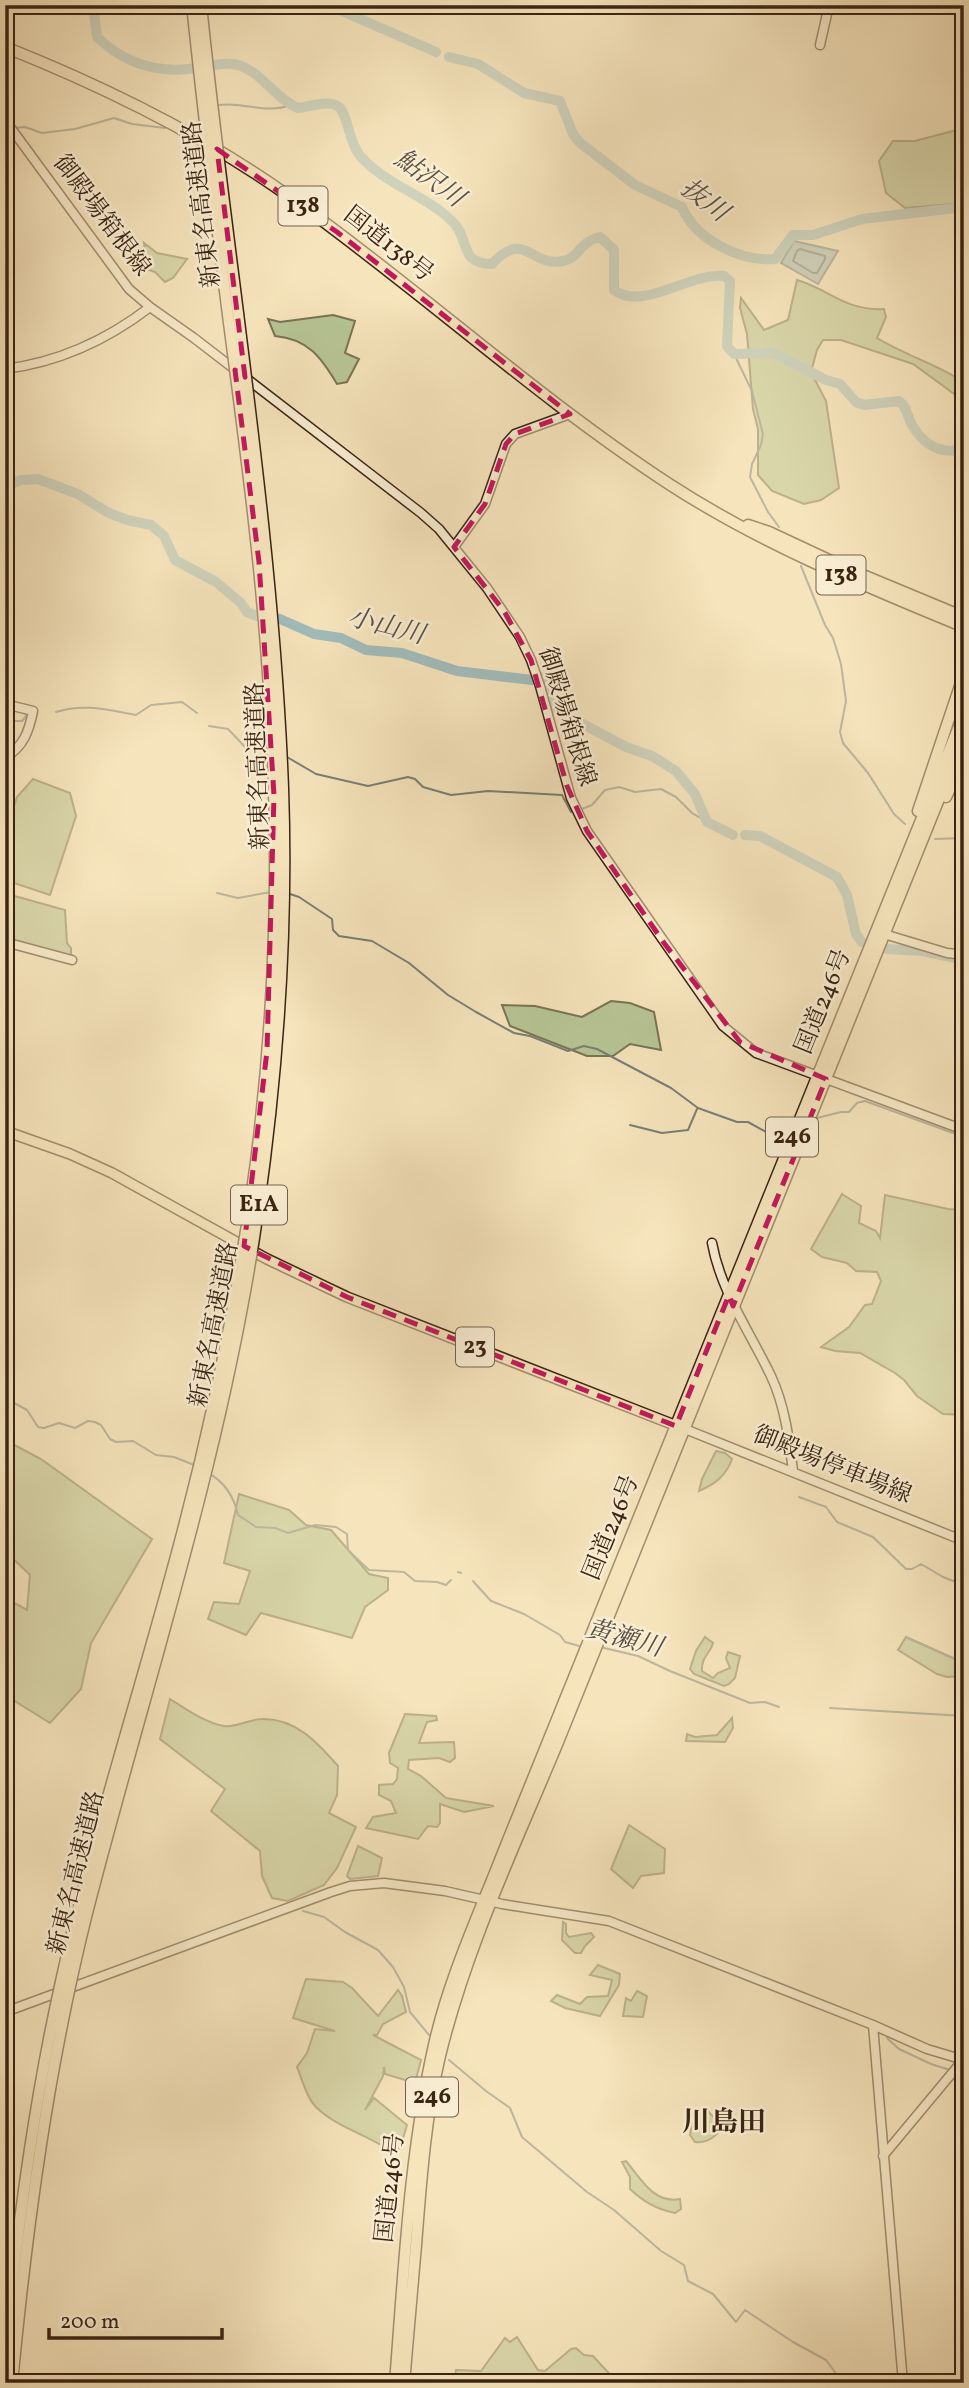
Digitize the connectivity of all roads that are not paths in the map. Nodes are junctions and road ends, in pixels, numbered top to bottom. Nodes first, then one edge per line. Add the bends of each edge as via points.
1 (192, 5) edge
2 (201, 5) edge
3 (830, 5) edge
4 (820, 45) dead end
5 (5, 47) edge
6 (5, 120) edge
7 (150, 307) junction
8 (5, 369) edge
9 (570, 414) junction
10 (721, 516) junction
11 (454, 547) junction
12 (964, 617) edge
13 (964, 627) edge
14 (964, 674) edge
15 (964, 684) edge
16 (5, 704) edge
17 (953, 706) junction
18 (964, 714) edge
19 (964, 737) edge
20 (5, 758) edge
21 (964, 759) edge
22 (914, 847) junction
23 (884, 934) junction
24 (5, 942) edge
25 (964, 955) edge
26 (72, 960) dead end
27 (821, 1078) junction
28 (5, 1130) edge
29 (964, 1130) edge
30 (712, 1243) dead end
31 (729, 1295) junction
32 (733, 1306) junction
33 (680, 1427) junction
34 (793, 1471) junction
35 (964, 1541) edge
36 (488, 1901) junction
37 (5, 2012) edge
38 (873, 2025) junction
39 (963, 2060) edge
40 (883, 2156) junction
41 (5, 2355) edge
42 (12, 2383) edge
43 (395, 2383) edge
44 (404, 2383) edge
45 (902, 2383) edge

1 - 41 highway, 新東名高速道路 / E1A, bridge via 266,642 274,794 267,1051 240,1267 214,1402 77,1917 49,2040 22,2200
2 - 42 highway, 新東名高速道路 / E1A, bridge via 268,562 279,710 283,911 275,1052 257,1220 223,1403 186,1556 86,1919 58,2042 32,2201
3 - 4 street
5 - 9 highway, 国道138号 / 138 via 112,92 244,166 337,232
6 - 7 street, 御殿場箱根線 via 110,265
7 - 8 street via 122,328 71,353
7 - 11 street, 御殿場箱根線 via 421,513
9 - 10 highway, 国道138号 / 138
9 - 11 street via 515,434 506,444 485,504
10 - 12 highway, 国道138号 / 138 via 769,532
10 - 13 highway, 国道138号 / 138
11 - 27 street, 御殿場箱根線 via 504,611 531,660 566,786 595,843 723,1026 756,1053
14 - 17 highway, 246
15 - 17 highway
16 - 20 street via 33,711 22,743
17 - 22 highway, 246 via 926,784
18 - 22 highway, 国道246号 / 246
19 - 22 highway, 国道246号 / 246
21 - 22 highway, 246 via 926,839
22 - 23 highway, 国道246号 / 246
22 - 27 highway, 国道246号 / 246
23 - 25 street
23 - 27 highway, 国道246号 / 246
24 - 26 street
27 - 29 street, 御殿場箱根線
27 - 31 highway, 国道246号 / 246
27 - 32 highway, 国道246号 / 246
28 - 33 main road, 23 via 112,1173 267,1259 347,1297
30 - 31 street
31 - 32 street
31 - 33 highway, 国道246号 / 246
32 - 33 highway, 国道246号 / 246
32 - 34 street via 772,1377 787,1427
33 - 34 street, 御殿場停車場線
33 - 36 highway, 国道246号 / 246
34 - 35 street, 御殿場停車場線
36 - 37 street via 384,1883 350,1886
36 - 38 street via 609,1921
36 - 43 highway, 国道246号 / 246 via 449,1994 425,2088
36 - 44 highway, 国道246号 / 246 via 451,2018 431,2102
38 - 39 street
38 - 40 street
39 - 40 street
40 - 45 street

